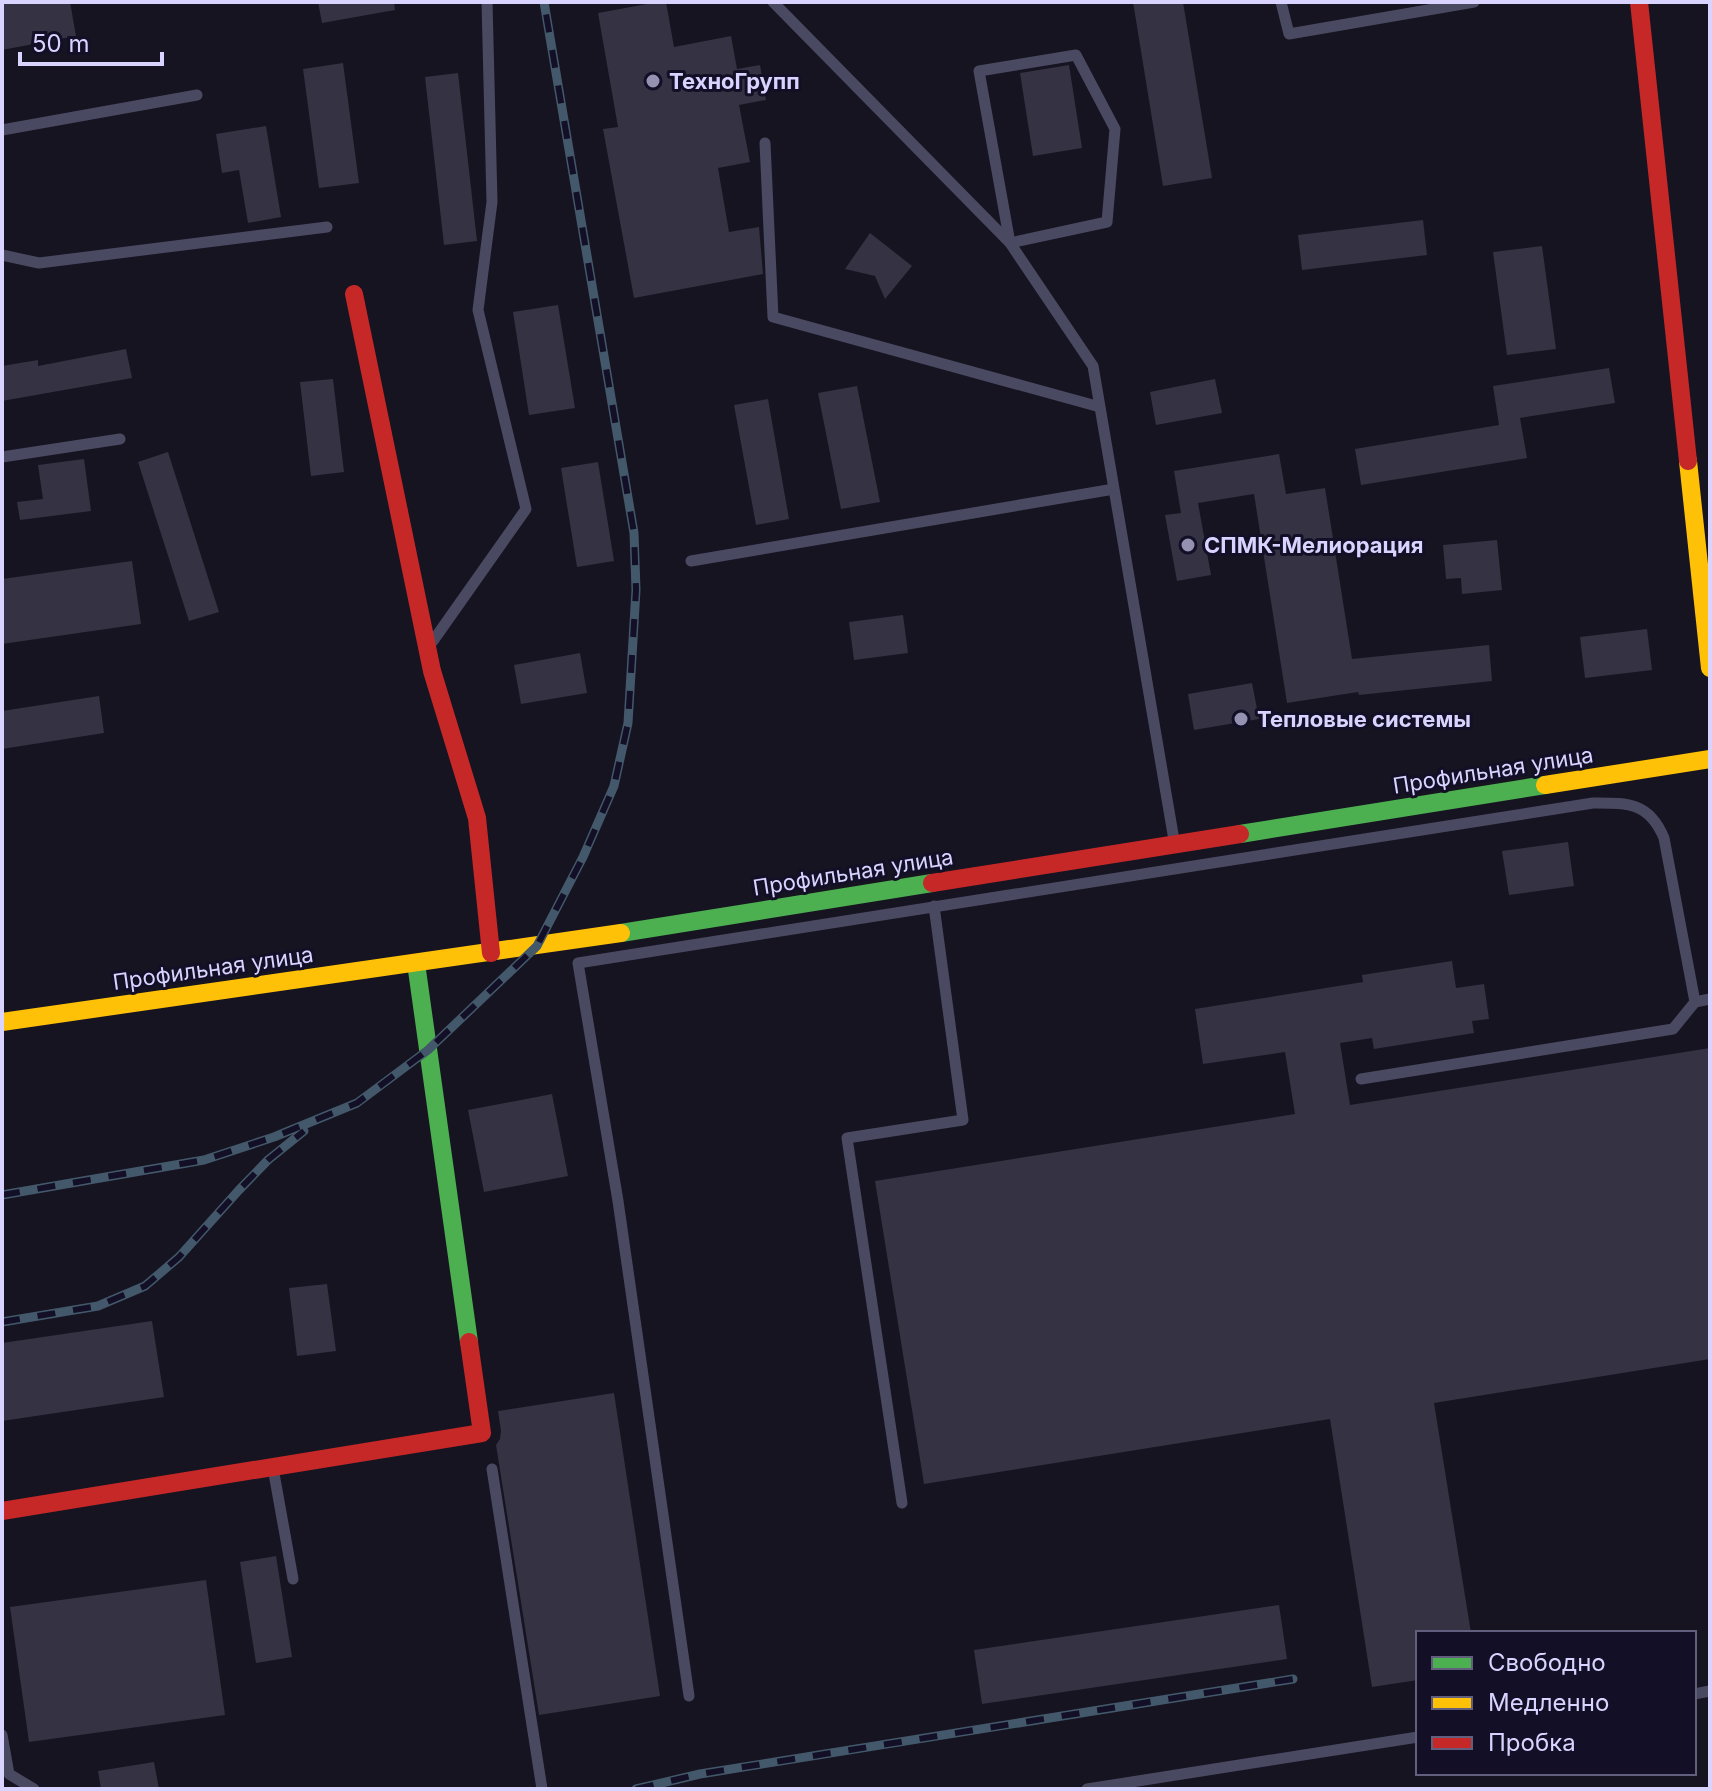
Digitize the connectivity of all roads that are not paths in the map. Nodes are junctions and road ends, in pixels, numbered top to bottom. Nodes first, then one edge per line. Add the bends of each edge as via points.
1 (487, 2) edge
2 (773, 2) edge
3 (1281, 2) edge
4 (1474, 2) edge
5 (1639, 2) edge
6 (197, 95) dead end
7 (2, 130) edge
8 (765, 143) dead end
9 (327, 227) dead end
10 (1010, 243) junction
11 (2, 255) edge
12 (354, 294) dead end
13 (1100, 407) junction
14 (120, 439) dead end
15 (2, 457) edge
16 (1114, 489) junction
17 (691, 561) dead end
18 (428, 648) junction
19 (1710, 668) edge
20 (1710, 759) edge
21 (1175, 845) junction
22 (934, 906) junction
23 (491, 953) junction
24 (416, 963) junction
25 (1710, 999) edge
26 (1695, 1002) junction
27 (2, 1022) edge
28 (1361, 1079) dead end
29 (273, 1467) junction
30 (492, 1469) dead end
31 (902, 1503) dead end
32 (2, 1511) edge
33 (293, 1579) dead end
34 (689, 1696) dead end
35 (2, 1735) edge
36 (1416, 1737) edge
37 (34, 1789) edge
38 (542, 1789) edge
39 (1087, 1789) edge

1 - 18 lane via 492,202 478,310 526,509
2 - 10 lane
3 - 4 lane via 1289,34
5 - 19 street
6 - 7 lane
8 - 13 lane via 773,317
9 - 11 lane via 39,263
10 - 10 lane via 979,71 1076,55 1115,129 1107,222
10 - 13 lane via 1093,366
12 - 18 street
13 - 16 lane
14 - 15 lane
16 - 17 lane
16 - 21 lane
18 - 23 street via 477,818
20 - 21 street, Профильная улица
21 - 23 street, Профильная улица
22 - 26 lane via 1593,803 1623,803 1644,810 1664,838
22 - 31 lane via 963,1120 847,1138
22 - 34 lane via 578,963
23 - 24 street, Профильная улица
24 - 27 street, Профильная улица
24 - 29 street via 482,1433
25 - 26 lane
26 - 28 lane via 1673,1029
29 - 32 street
29 - 33 lane
30 - 38 lane
35 - 37 lane via 9,1774
36 - 39 lane

